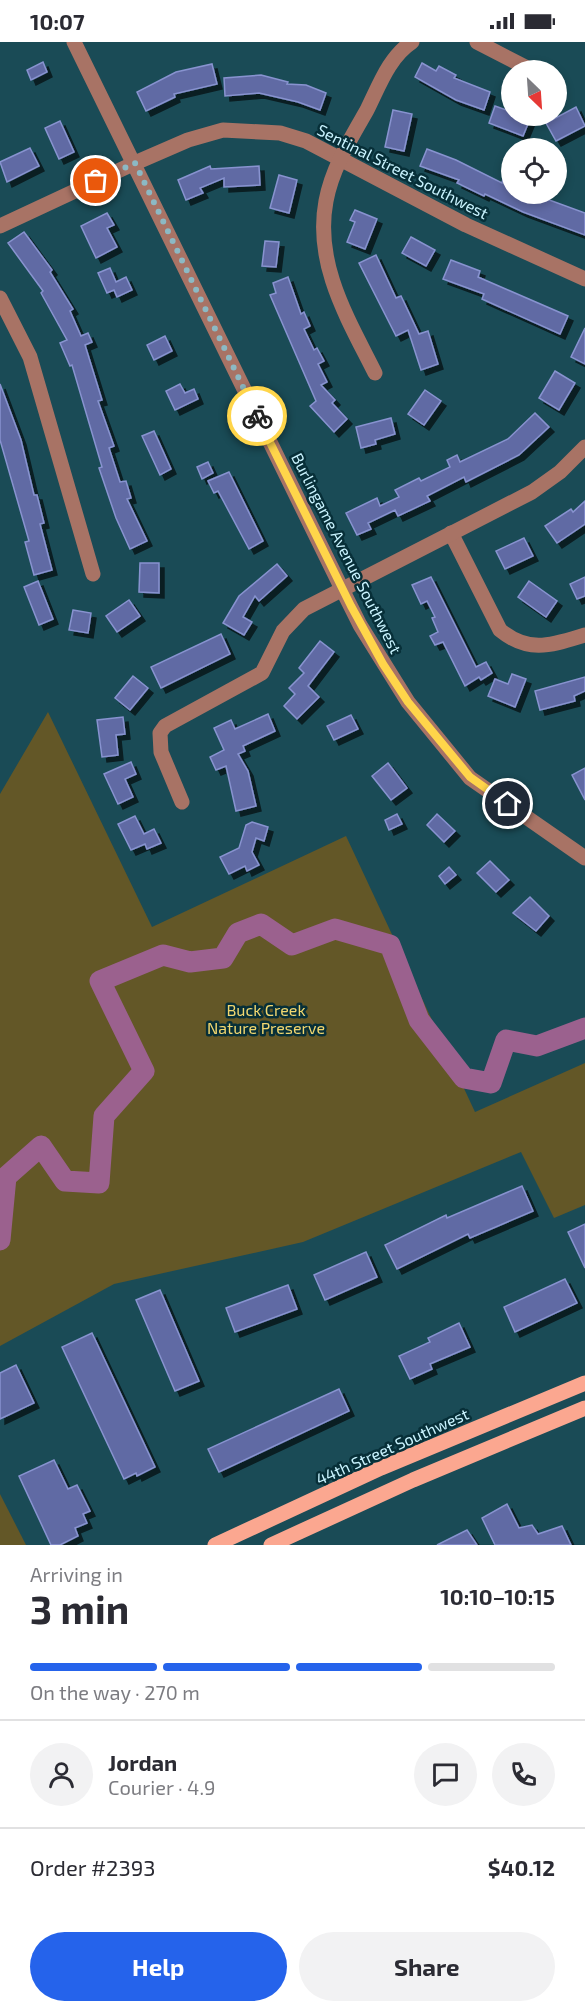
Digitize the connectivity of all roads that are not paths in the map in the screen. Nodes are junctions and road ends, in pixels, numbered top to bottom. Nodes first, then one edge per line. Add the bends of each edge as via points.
1 (74, 42) edge
2 (412, 42) edge
3 (477, 42) edge
4 (512, 60) edge
5 (340, 160) junction
6 (135, 163) junction
7 (0, 226) edge
8 (585, 279) edge
9 (0, 298) edge
10 (375, 373) dead end
11 (585, 447) edge
12 (451, 533) junction
13 (93, 574) dead end
14 (341, 587) junction
15 (585, 635) edge
16 (182, 802) dead end
17 (585, 858) edge
18 (585, 1383) edge
19 (585, 1408) edge
20 (215, 1545) edge
21 (271, 1545) edge

1 - 6 street, Burlingame Avenue Southwest
2 - 5 street via 394,59
3 - 4 street
5 - 6 street, Sentinal Street Southwest via 306,141 280,133 223,130
5 - 8 street, Sentinal Street Southwest via 466,225
5 - 10 street via 326,201 324,253 337,297
6 - 7 street, Sentinal Street Southwest
6 - 14 street, Burlingame Avenue Southwest
9 - 13 street via 30,357
11 - 12 street via 532,492
12 - 14 street
12 - 15 street via 500,630 514,641 533,647
14 - 16 street via 304,609 283,631 262,673 173,721 160,733 161,752
14 - 17 street, Burlingame Avenue Southwest via 408,702 470,777
18 - 20 main road, 44th Street Southwest via 381,1468
19 - 21 main road

